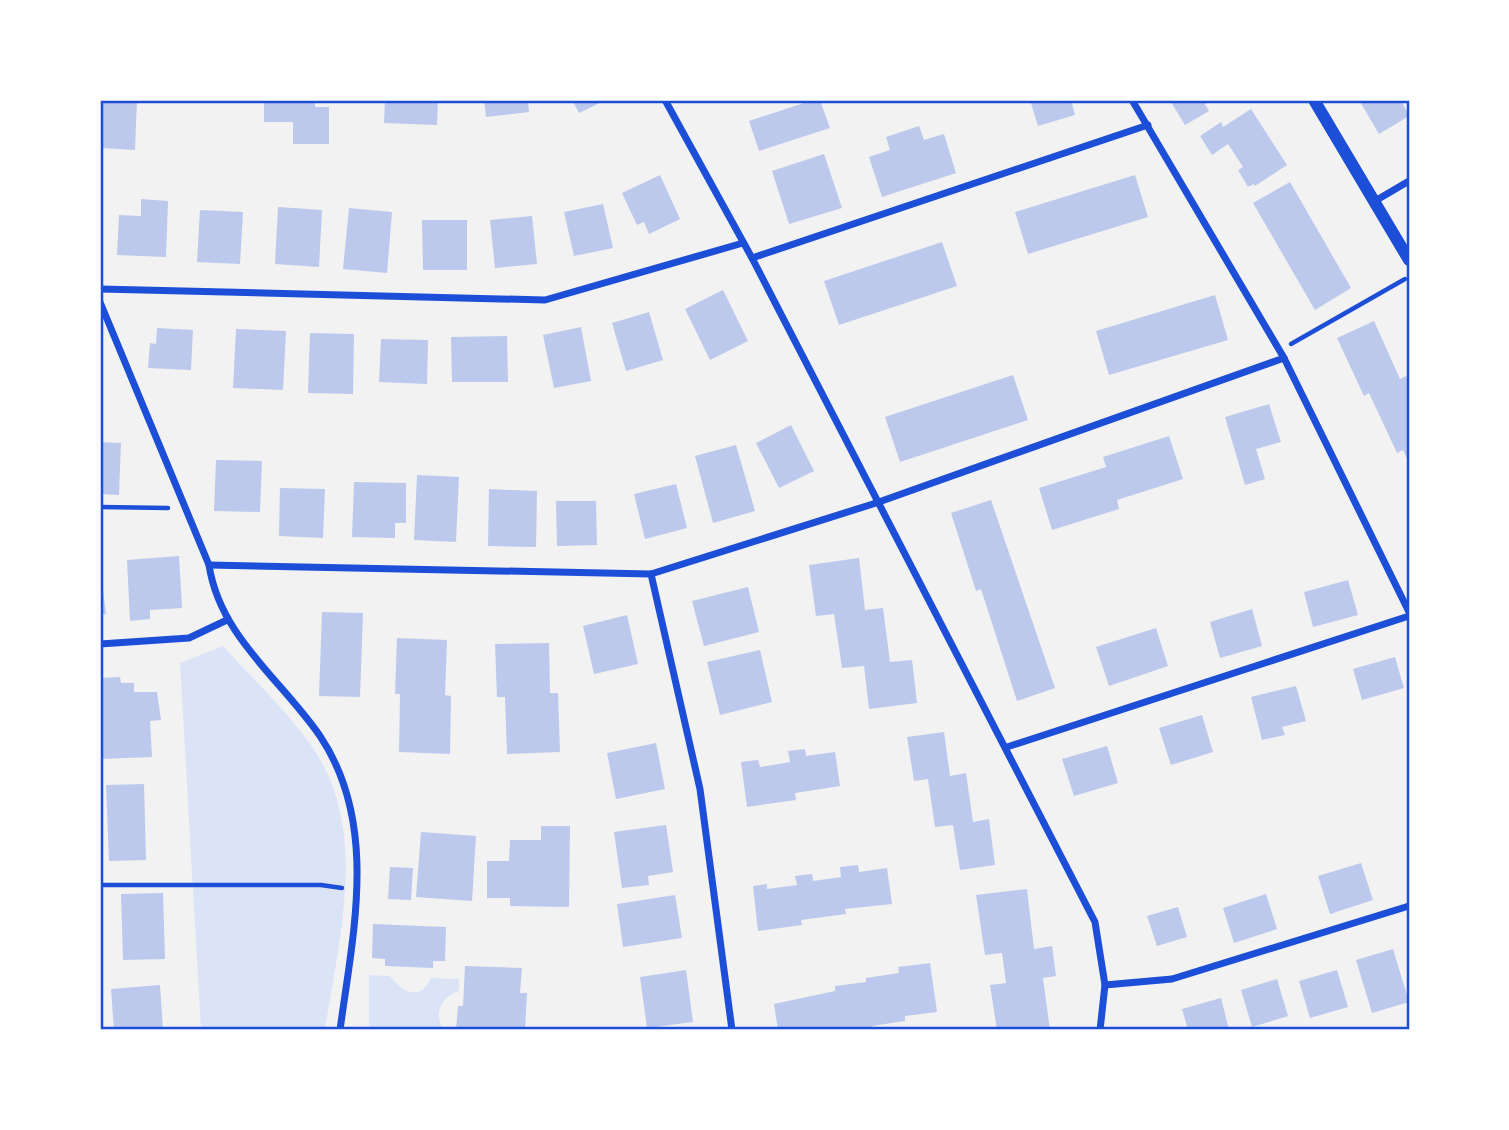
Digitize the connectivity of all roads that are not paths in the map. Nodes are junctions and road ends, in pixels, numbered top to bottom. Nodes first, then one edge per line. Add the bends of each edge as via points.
1 (665, 100) edge
2 (1132, 100) edge
3 (1314, 100) edge
4 (1148, 125) junction
5 (1409, 181) edge
6 (1375, 201) junction
7 (743, 243) junction
8 (752, 258) junction
9 (1409, 260) edge
10 (100, 289) edge
11 (100, 302) edge
12 (1284, 358) junction
13 (876, 503) junction
14 (209, 565) junction
15 (651, 574) junction
16 (1409, 614) edge
17 (227, 620) junction
18 (100, 644) edge
19 (1007, 747) junction
20 (1409, 906) edge
21 (1105, 985) junction
22 (340, 1030) edge
23 (732, 1030) edge
24 (1100, 1030) edge

1 - 7 street
2 - 4 street
3 - 6 street
4 - 8 street
4 - 12 street
5 - 6 street
6 - 9 street
7 - 8 street
7 - 10 street via 545,300
8 - 13 street
11 - 14 street
12 - 13 street
12 - 16 street
13 - 15 street
13 - 19 street
14 - 15 street
14 - 17 street via 213,590
15 - 23 street via 700,789
16 - 19 street
17 - 18 street via 189,638
17 - 22 street via 321,737 344,782 358,845
19 - 21 street via 1095,922
20 - 21 street via 1172,979
21 - 24 street

